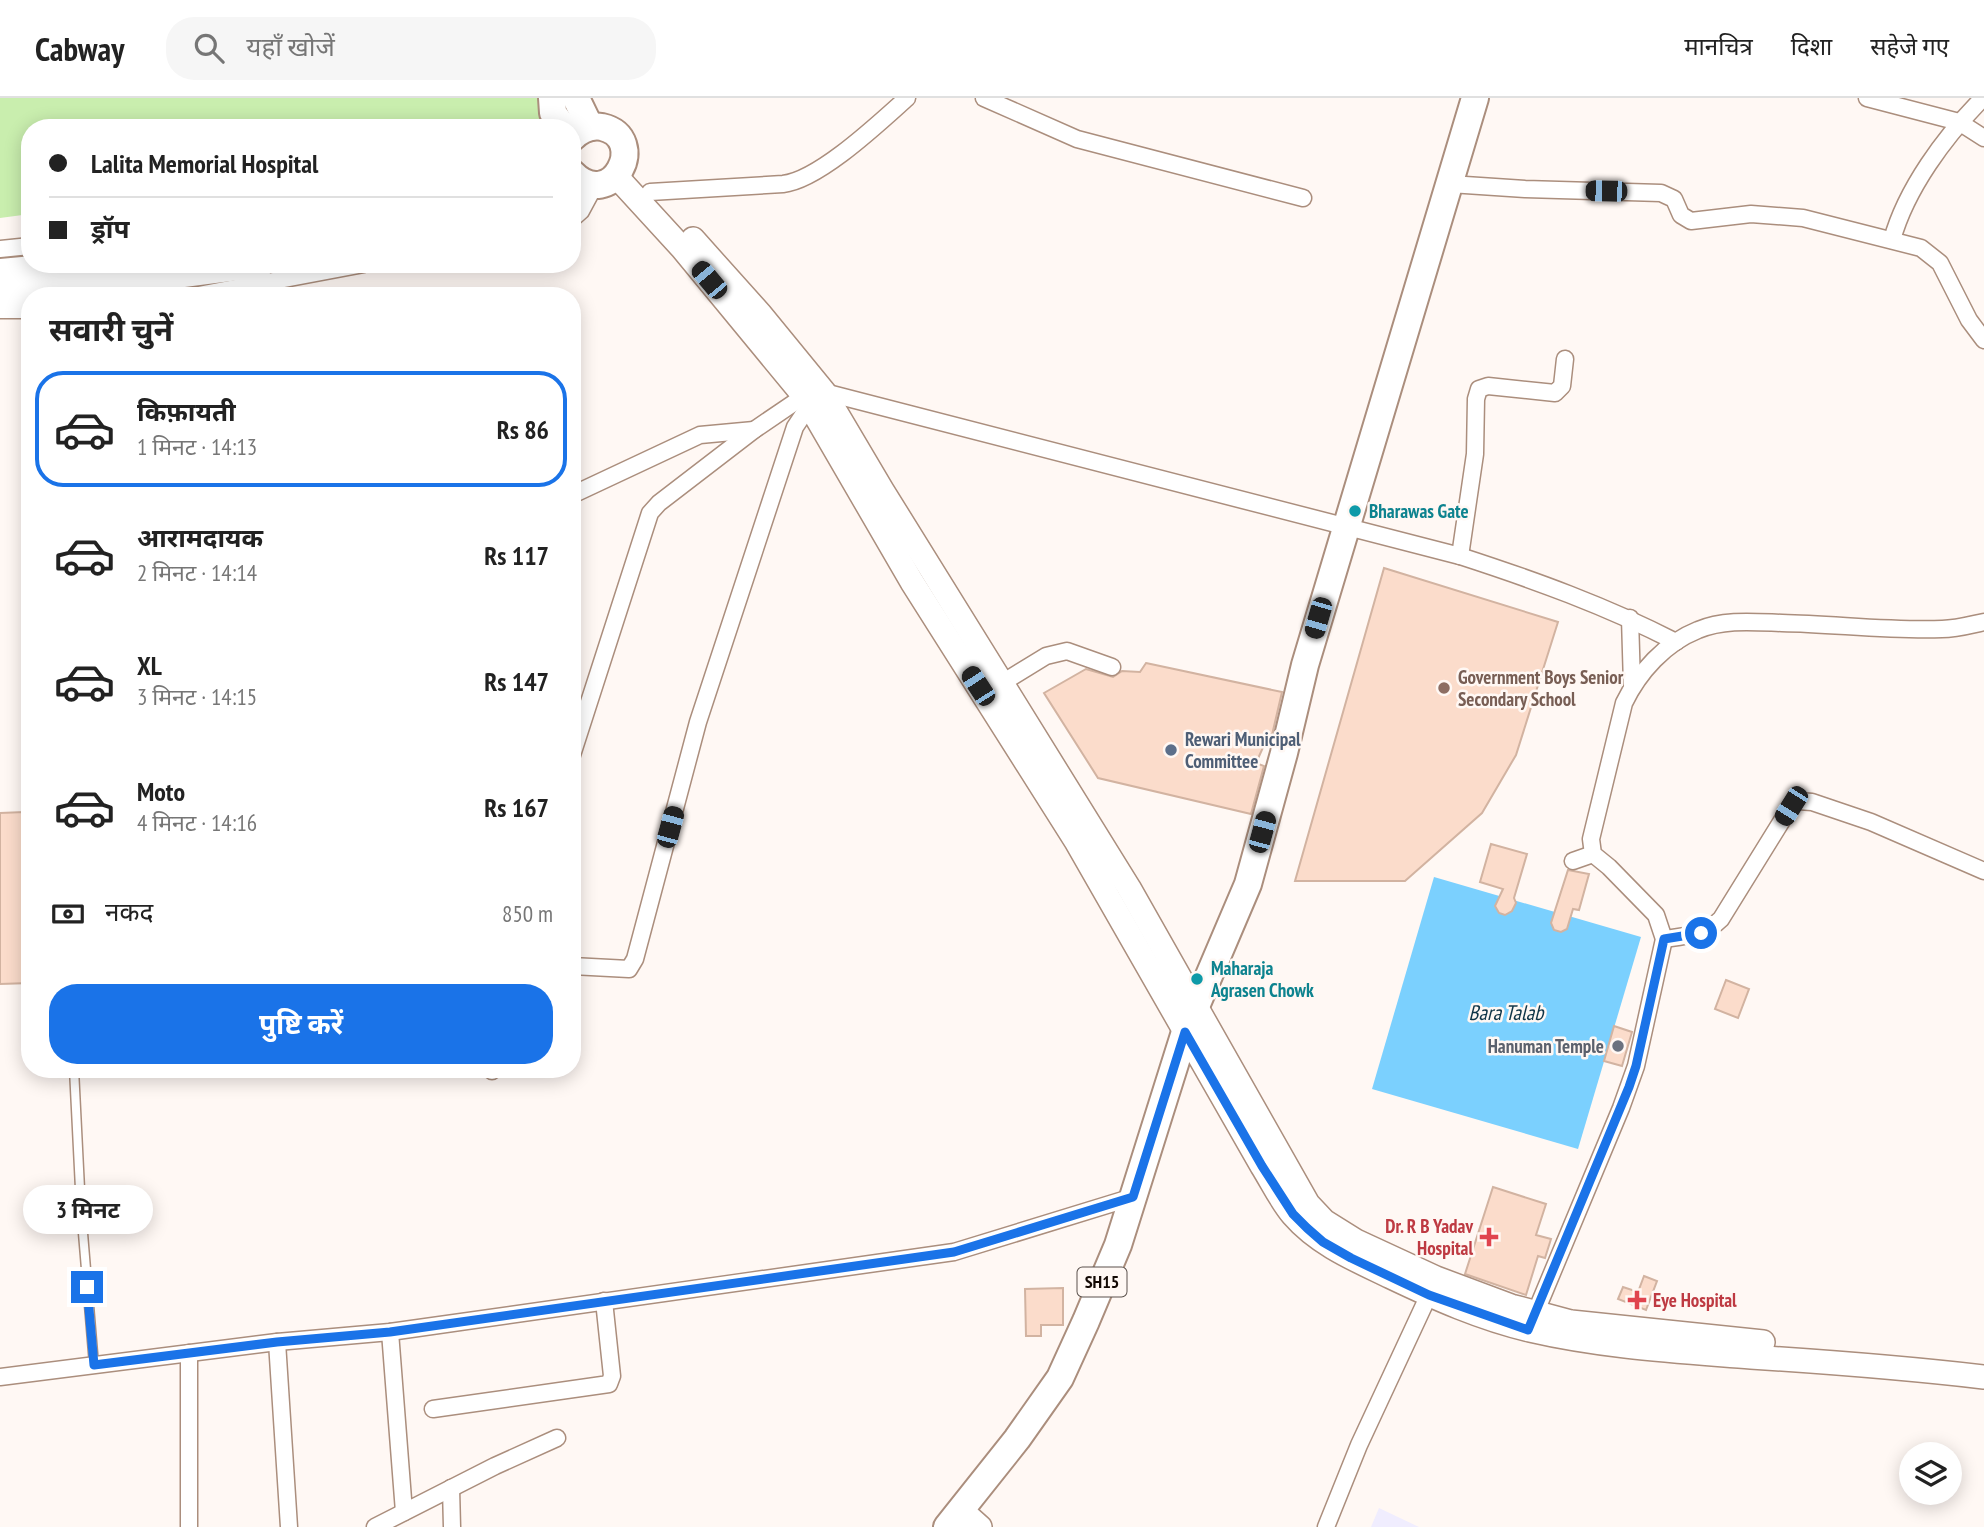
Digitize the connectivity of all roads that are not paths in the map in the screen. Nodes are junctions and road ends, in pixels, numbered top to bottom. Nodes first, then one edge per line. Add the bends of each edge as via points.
1 (552, 98) edge
2 (576, 98) edge
3 (907, 98) edge
4 (984, 98) edge
5 (1475, 98) edge
6 (1867, 98) edge
7 (1983, 98) edge
8 (557, 119) edge
9 (577, 119) edge
10 (1959, 122) junction
11 (581, 133) edge
12 (1984, 138) edge
13 (594, 179) edge
14 (1450, 184) junction
15 (650, 192) junction
16 (1303, 198) dead end
17 (581, 211) edge
18 (1892, 240) junction
19 (21, 247) edge
20 (0, 249) edge
21 (21, 270) edge
22 (0, 272) edge
23 (191, 273) edge
24 (316, 273) edge
25 (78, 287) edge
26 (241, 287) edge
27 (21, 291) edge
28 (0, 293) edge
29 (0, 310) edge
30 (21, 310) edge
31 (1984, 340) edge
32 (1565, 359) dead end
33 (818, 400) junction
34 (754, 430) junction
35 (581, 491) edge
36 (1345, 525) junction
37 (1460, 556) junction
38 (1630, 618) junction
39 (1984, 622) edge
40 (1676, 642) junction
41 (1112, 667) dead end
42 (1002, 683) junction
43 (1633, 685) junction
44 (581, 727) edge
45 (1593, 854) junction
46 (1573, 861) dead end
47 (1984, 871) edge
48 (1664, 939) junction
49 (581, 966) edge
50 (1197, 1007) junction
51 (1185, 1032) junction
52 (74, 1078) edge
53 (1133, 1197) junction
54 (1433, 1287) junction
55 (604, 1301) junction
56 (1532, 1321) junction
57 (390, 1332) junction
58 (277, 1342) junction
59 (189, 1353) junction
60 (1984, 1362) edge
61 (94, 1365) junction
62 (0, 1377) edge
63 (1984, 1377) edge
64 (433, 1409) dead end
65 (557, 1438) dead end
66 (452, 1488) junction
67 (404, 1512) junction
68 (963, 1521) edge
69 (189, 1527) edge
70 (289, 1527) edge
71 (375, 1527) edge
72 (452, 1527) edge
73 (1326, 1527) edge

1 - 8 main road
2 - 9 main road
3 - 15 street via 841,153 797,181
4 - 16 street via 1077,139
5 - 14 main road
6 - 10 street
7 - 10 street
10 - 12 street
10 - 18 street via 1915,187
11 - 13 main road via 599,127 615,134 624,149
13 - 15 main road
13 - 17 street
13 - 33 main road via 682,248
14 - 18 street via 1661,192 1674,199 1681,215 1691,221 1751,214 1803,218
14 - 36 main road
15 - 33 main road via 761,315
18 - 31 street via 1921,248 1940,263
19 - 20 street
21 - 22 main road
23 - 25 main road
24 - 26 street
27 - 28 main road
29 - 30 street
32 - 37 street via 1562,386 1555,393 1479,389
33 - 34 street
33 - 36 street
33 - 42 main road via 881,490
33 - 49 street via 795,427 698,722 635,959 629,969
33 - 51 main road via 912,582 1076,841
34 - 35 street via 700,435
34 - 44 street via 650,513
36 - 37 street
36 - 50 main road via 1248,884
37 - 38 street via 1547,584
38 - 40 street
38 - 43 street
39 - 40 street via 1941,629 1725,623 1697,630
40 - 43 street
41 - 42 street via 1067,650 1046,656
42 - 50 main road
43 - 45 street via 1624,703 1591,839
45 - 46 street
45 - 48 street via 1656,915
47 - 48 street via 1871,822 1798,801 1721,919 1701,933
48 - 56 street via 1636,1066
50 - 51 main road, SH15
50 - 54 main road via 1308,1204 1335,1229
51 - 53 main road, SH15
51 - 54 main road via 1293,1214 1323,1242 1351,1258
52 - 61 lane
53 - 55 street via 954,1252
53 - 68 main road, SH15 via 1118,1245 1060,1378
54 - 56 main road
54 - 73 street
55 - 57 street
55 - 64 street via 609,1384
56 - 60 main road
56 - 63 main road via 1590,1342
57 - 58 street
57 - 67 street
58 - 59 street
58 - 70 street
59 - 61 street
59 - 69 street
61 - 62 street
65 - 66 street
66 - 67 street
66 - 72 street
67 - 71 street

